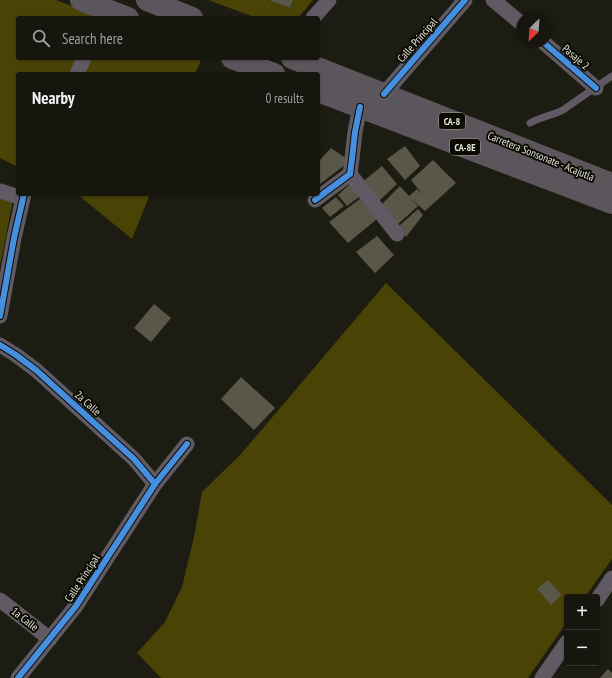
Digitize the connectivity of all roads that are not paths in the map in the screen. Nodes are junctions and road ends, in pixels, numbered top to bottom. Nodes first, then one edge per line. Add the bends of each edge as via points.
1 (81, 0) edge
2 (147, 0) edge
3 (329, 0) edge
4 (465, 0) edge
5 (493, 0) edge
6 (114, 16) edge
7 (187, 16) edge
8 (315, 16) edge
9 (516, 19) edge
10 (549, 48) edge
11 (83, 60) edge
12 (237, 60) edge
13 (297, 60) edge
14 (77, 72) edge
15 (269, 72) edge
16 (612, 76) edge
17 (596, 88) junction
18 (320, 92) edge
19 (384, 94) junction
20 (360, 107) junction
21 (530, 123) dead end
22 (350, 174) junction
23 (612, 184) edge
24 (0, 191) edge
25 (16, 194) edge
26 (23, 196) edge
27 (315, 200) dead end
28 (612, 203) edge
29 (397, 234) dead end
30 (0, 316) edge
31 (0, 345) edge
32 (187, 444) dead end
33 (155, 484) junction
34 (612, 578) edge
35 (600, 596) edge
36 (0, 600) edge
37 (50, 639) junction
38 (564, 646) edge
39 (18, 678) edge
40 (542, 678) edge

1 - 6 highway
2 - 7 highway
3 - 8 street
4 - 19 street, Calle Principal
5 - 9 street
10 - 17 street, Pasaje 2
11 - 14 street
12 - 15 highway
13 - 19 highway, Carretera Sonsonate - Acajutla / CA-8
16 - 17 lane
17 - 21 lane via 564,110
18 - 20 highway, Carretera Sonsonate - Acajutla / CA-8E
19 - 23 highway, Carretera Sonsonate - Acajutla / CA-8
20 - 22 street
20 - 28 highway, Carretera Sonsonate - Acajutla / CA-8E
22 - 27 street
22 - 29 street
24 - 25 street
26 - 30 street
31 - 33 street, 2a Calle via 36,370 134,459
32 - 33 street, Calle Principal
33 - 37 street, Calle Principal via 76,606
34 - 35 street
36 - 37 street, 1a Calle
37 - 39 street, Calle Principal
38 - 40 street

